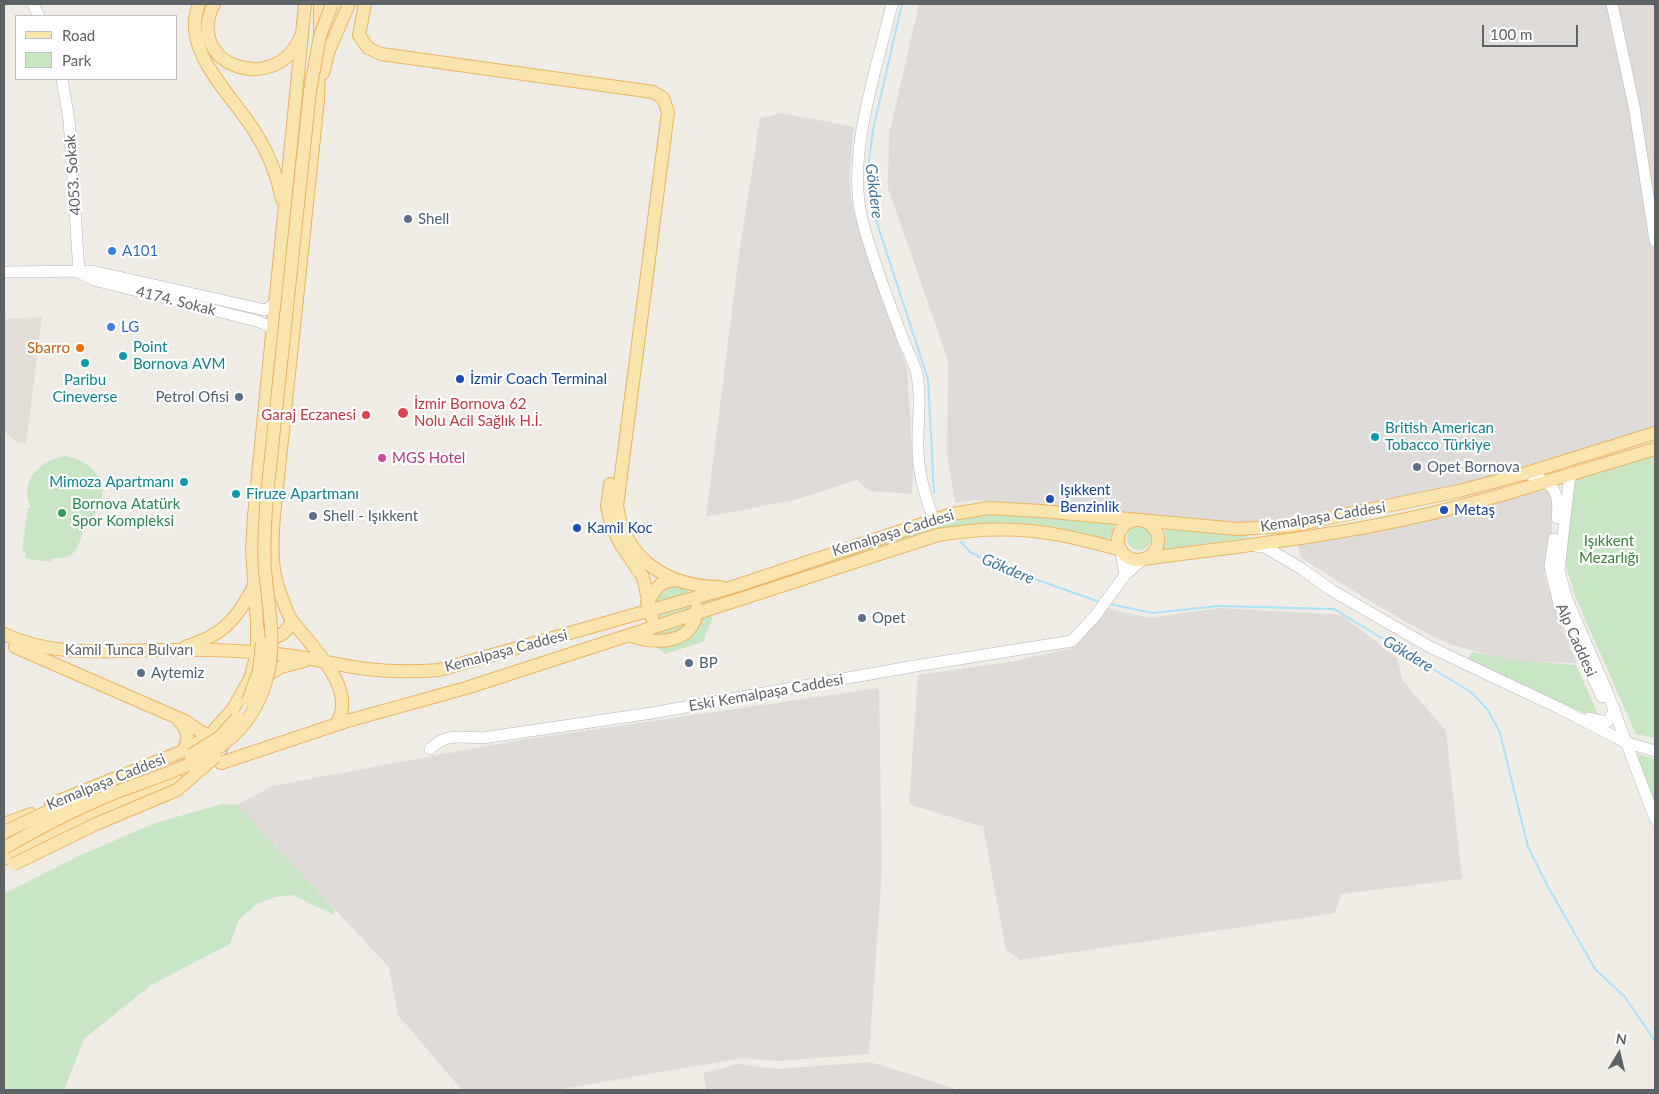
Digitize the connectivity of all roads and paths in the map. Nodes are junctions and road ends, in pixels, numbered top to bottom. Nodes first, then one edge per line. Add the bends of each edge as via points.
1 (199, 4) edge
2 (214, 4) edge
3 (305, 4) edge
4 (322, 4) edge
5 (332, 4) edge
6 (349, 4) edge
7 (365, 4) edge
8 (892, 4) edge
9 (1612, 4) edge
10 (304, 29) junction
11 (62, 80) edge
12 (663, 98) junction
13 (318, 100) junction
14 (284, 212) junction
15 (1655, 241) edge
16 (4, 272) edge
17 (79, 272) junction
18 (275, 304) junction
19 (272, 330) junction
20 (1655, 428) edge
21 (1655, 433) edge
22 (1636, 439) junction
23 (1655, 449) edge
24 (1527, 473) junction
25 (1570, 474) junction
26 (1548, 481) junction
27 (933, 518) junction
28 (1139, 520) junction
29 (1290, 526) junction
30 (1281, 540) junction
31 (1248, 545) junction
32 (1121, 550) junction
33 (1143, 559) junction
34 (1302, 569) junction
35 (1125, 575) junction
36 (678, 581) junction
37 (255, 584) junction
38 (736, 586) junction
39 (696, 598) junction
40 (649, 606) junction
41 (697, 613) junction
42 (292, 621) junction
43 (257, 622) junction
44 (659, 625) junction
45 (4, 634) edge
46 (628, 635) junction
47 (4, 643) edge
48 (175, 650) junction
49 (257, 653) junction
50 (324, 660) junction
51 (241, 697) junction
52 (1559, 708) junction
53 (1614, 708) junction
54 (177, 718) junction
55 (336, 724) junction
56 (1620, 727) junction
57 (212, 735) junction
58 (232, 738) junction
59 (1624, 742) junction
60 (1655, 743) edge
61 (430, 749) dead end
62 (183, 751) junction
63 (1655, 751) edge
64 (224, 757) dead end
65 (177, 780) dead end
66 (75, 794) junction
67 (90, 797) junction
68 (38, 811) junction
69 (83, 818) junction
70 (1655, 819) edge
71 (4, 824) edge
72 (4, 831) edge
73 (4, 838) edge
74 (4, 848) edge
75 (7, 863) edge

1 - 14 main road via 194,28 198,47 262,145 277,180
2 - 10 main road via 207,22 210,42 219,56 240,68 259,69 282,61 294,50
3 - 10 main road
4 - 13 main road
4 - 67 main road, bridge via 311,38 303,81 260,495 256,553 262,650 259,671 240,714 220,737 183,759
5 - 58 main road, bridge via 318,43 310,91 265,522 264,561 271,642 269,669 251,712
6 - 13 main road via 328,55
7 - 12 main road via 358,33 367,47 383,55 653,92
8 - 27 main road via 858,153 856,184 862,219 917,374 922,485
9 - 15 main road via 1634,106
10 - 14 main road
11 - 17 main road, 4053. Sokak via 69,120
12 - 36 main road via 668,112 616,500 621,525 635,550 654,569
12 - 40 main road via 607,507 616,536 640,572
13 - 42 main road via 272,546 274,574
14 - 18 main road
16 - 17 main road, 4174. Sokak
17 - 18 main road, 4174. Sokak via 98,272 264,310
17 - 19 main road, 4174. Sokak via 94,280 267,325
18 - 19 main road
19 - 37 main road via 252,532
20 - 22 main road
21 - 22 main road, Kemalpaşa Caddesi
22 - 24 main road, Kemalpaşa Caddesi
23 - 25 main road, Kemalpaşa Caddesi
24 - 26 main road
24 - 29 main road, Kemalpaşa Caddesi via 1399,505
25 - 26 main road, Kemalpaşa Caddesi
25 - 53 main road, Alp Caddesi via 1559,570 1566,597
26 - 30 main road, Kemalpaşa Caddesi via 1406,519
26 - 53 main road, Alp Caddesi via 1554,488 1559,507 1550,567 1559,604 1602,698
27 - 28 main road, Kemalpaşa Caddesi via 990,508
27 - 38 main road, Kemalpaşa Caddesi
28 - 29 main road, Kemalpaşa Caddesi via 1238,529
28 - 32 main road via 1128,523 1120,532
28 - 33 main road via 1151,524 1158,541 1154,552
29 - 30 main road
30 - 31 main road, Kemalpaşa Caddesi
30 - 34 main road via 1284,552
31 - 33 main road, Kemalpaşa Caddesi
31 - 34 main road via 1265,547
32 - 33 main road via 1131,558
32 - 35 main road
32 - 41 main road, Kemalpaşa Caddesi via 1032,530 972,529 919,540
33 - 35 main road, Eski Kemalpaşa Caddesi
34 - 52 main road via 1331,590 1430,647
35 - 61 main road, Eski Kemalpaşa Caddesi via 1072,641 652,713 482,738 454,736 438,740
36 - 38 main road via 717,587
36 - 39 main road via 689,587
36 - 40 main road via 664,582 657,587
37 - 43 main road
37 - 48 main road via 239,613 223,630 199,643
38 - 39 main road, Kemalpaşa Caddesi
39 - 40 main road, Kemalpaşa Caddesi
39 - 41 main road
40 - 44 main road
40 - 50 main road, Kemalpaşa Caddesi via 606,624 439,670 391,672
41 - 44 main road, Kemalpaşa Caddesi
41 - 46 main road via 689,631 680,637 655,642
42 - 43 main road via 284,634 271,637 261,632
42 - 50 main road
43 - 49 main road
44 - 46 main road, Kemalpaşa Caddesi
45 - 48 main road, Kamil Tunca Bulvarı via 20,642 57,650
46 - 55 main road, Kemalpaşa Caddesi via 466,688
47 - 54 main road, Kamil Tunca Bulvarı
48 - 49 main road, Kamil Tunca Bulvarı
49 - 50 main road, Kemalpaşa Caddesi
49 - 51 main road
50 - 51 main road via 280,667 257,681
50 - 55 main road via 332,670 341,697 342,712
51 - 57 main road
52 - 53 main road via 1607,722
52 - 59 main road
53 - 56 main road, Alp Caddesi
54 - 57 main road, Kamil Tunca Bulvarı
54 - 62 main road via 188,735
55 - 64 main road, Kemalpaşa Caddesi
56 - 59 main road, Alp Caddesi
56 - 60 main road via 1630,736
57 - 62 main road, Kemalpaşa Caddesi
58 - 74 main road, bridge via 202,760 87,806
58 - 75 main road, bridge via 178,790
59 - 63 main road
59 - 70 main road, Alp Caddesi
62 - 66 main road, Kemalpaşa Caddesi
65 - 69 main road, Kemalpaşa Caddesi
66 - 68 main road, Kemalpaşa Caddesi
66 - 69 main road via 89,800 90,808
67 - 72 main road, bridge via 62,805
67 - 73 main road, bridge
68 - 71 main road
68 - 72 main road, Kemalpaşa Caddesi
69 - 75 main road, Kemalpaşa Caddesi via 40,838

